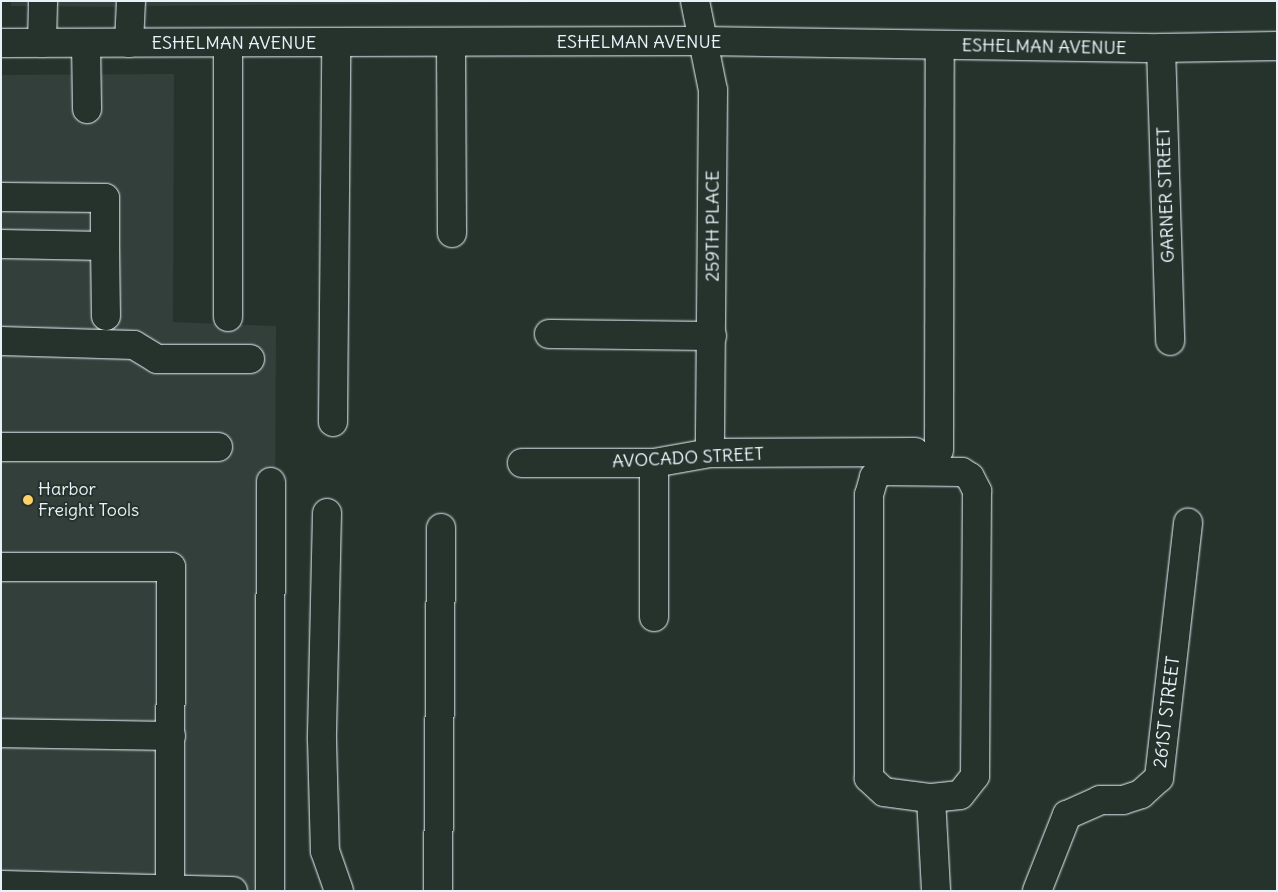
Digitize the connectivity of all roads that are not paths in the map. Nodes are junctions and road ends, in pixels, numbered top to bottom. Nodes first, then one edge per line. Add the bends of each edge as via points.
1 (43, 1) edge
2 (130, 1) edge
3 (695, 1) edge
4 (701, 41) junction
5 (336, 42) junction
6 (451, 42) junction
7 (1, 43) edge
8 (42, 43) junction
9 (86, 43) junction
10 (129, 43) junction
11 (228, 43) junction
12 (940, 45) junction
13 (1277, 46) edge
14 (1161, 48) junction
15 (87, 109) dead end
16 (1, 197) edge
17 (452, 233) dead end
18 (1, 244) edge
19 (105, 246) junction
20 (106, 316) dead end
21 (228, 317) dead end
22 (549, 334) dead end
23 (712, 336) junction
24 (1, 341) edge
25 (1170, 341) dead end
26 (250, 358) dead end
27 (333, 422) dead end
28 (1, 447) edge
29 (218, 447) dead end
30 (710, 453) junction
31 (522, 463) dead end
32 (654, 463) junction
33 (271, 482) dead end
34 (327, 513) dead end
35 (1188, 523) dead end
36 (441, 528) dead end
37 (1, 567) edge
38 (654, 617) dead end
39 (1, 733) edge
40 (171, 736) junction
41 (931, 798) junction
42 (1, 885) edge
43 (170, 890) edge
44 (233, 891) edge
45 (270, 891) edge
46 (339, 891) edge
47 (438, 891) edge
48 (936, 891) edge
49 (1037, 891) edge

1 - 8 street
2 - 10 street
3 - 4 street, 259TH PLACE
4 - 6 street, ESHELMAN AVENUE
4 - 12 street, ESHELMAN AVENUE
4 - 23 street, 259TH PLACE via 713,90
5 - 6 street, ESHELMAN AVENUE
5 - 11 street, ESHELMAN AVENUE
5 - 27 street
6 - 17 street
7 - 8 street, ESHELMAN AVENUE
8 - 9 street, ESHELMAN AVENUE
9 - 10 street, ESHELMAN AVENUE
9 - 15 street
10 - 11 street, ESHELMAN AVENUE
11 - 21 street
12 - 14 street, ESHELMAN AVENUE
12 - 30 street, AVOCADO STREET via 927,451
13 - 14 street, ESHELMAN AVENUE
14 - 25 street, GARNER STREET
16 - 19 street via 105,198
18 - 19 street
19 - 20 street
22 - 23 street
23 - 30 street, 259TH PLACE
24 - 26 street via 134,345 157,359
28 - 29 street
30 - 32 street, AVOCADO STREET
31 - 32 street, AVOCADO STREET
32 - 38 street
33 - 45 street
34 - 46 street via 322,740 325,851
35 - 49 street, 261ST STREET via 1159,778 1141,794 1123,800 1100,800 1067,815
36 - 47 street
37 - 40 street via 171,567
39 - 40 street
40 - 43 street
41 - 41 street via 960,795 975,776 977,491 970,477 962,472 883,471 874,477 870,495 869,778 884,792
41 - 48 street
42 - 43 street
43 - 44 street

